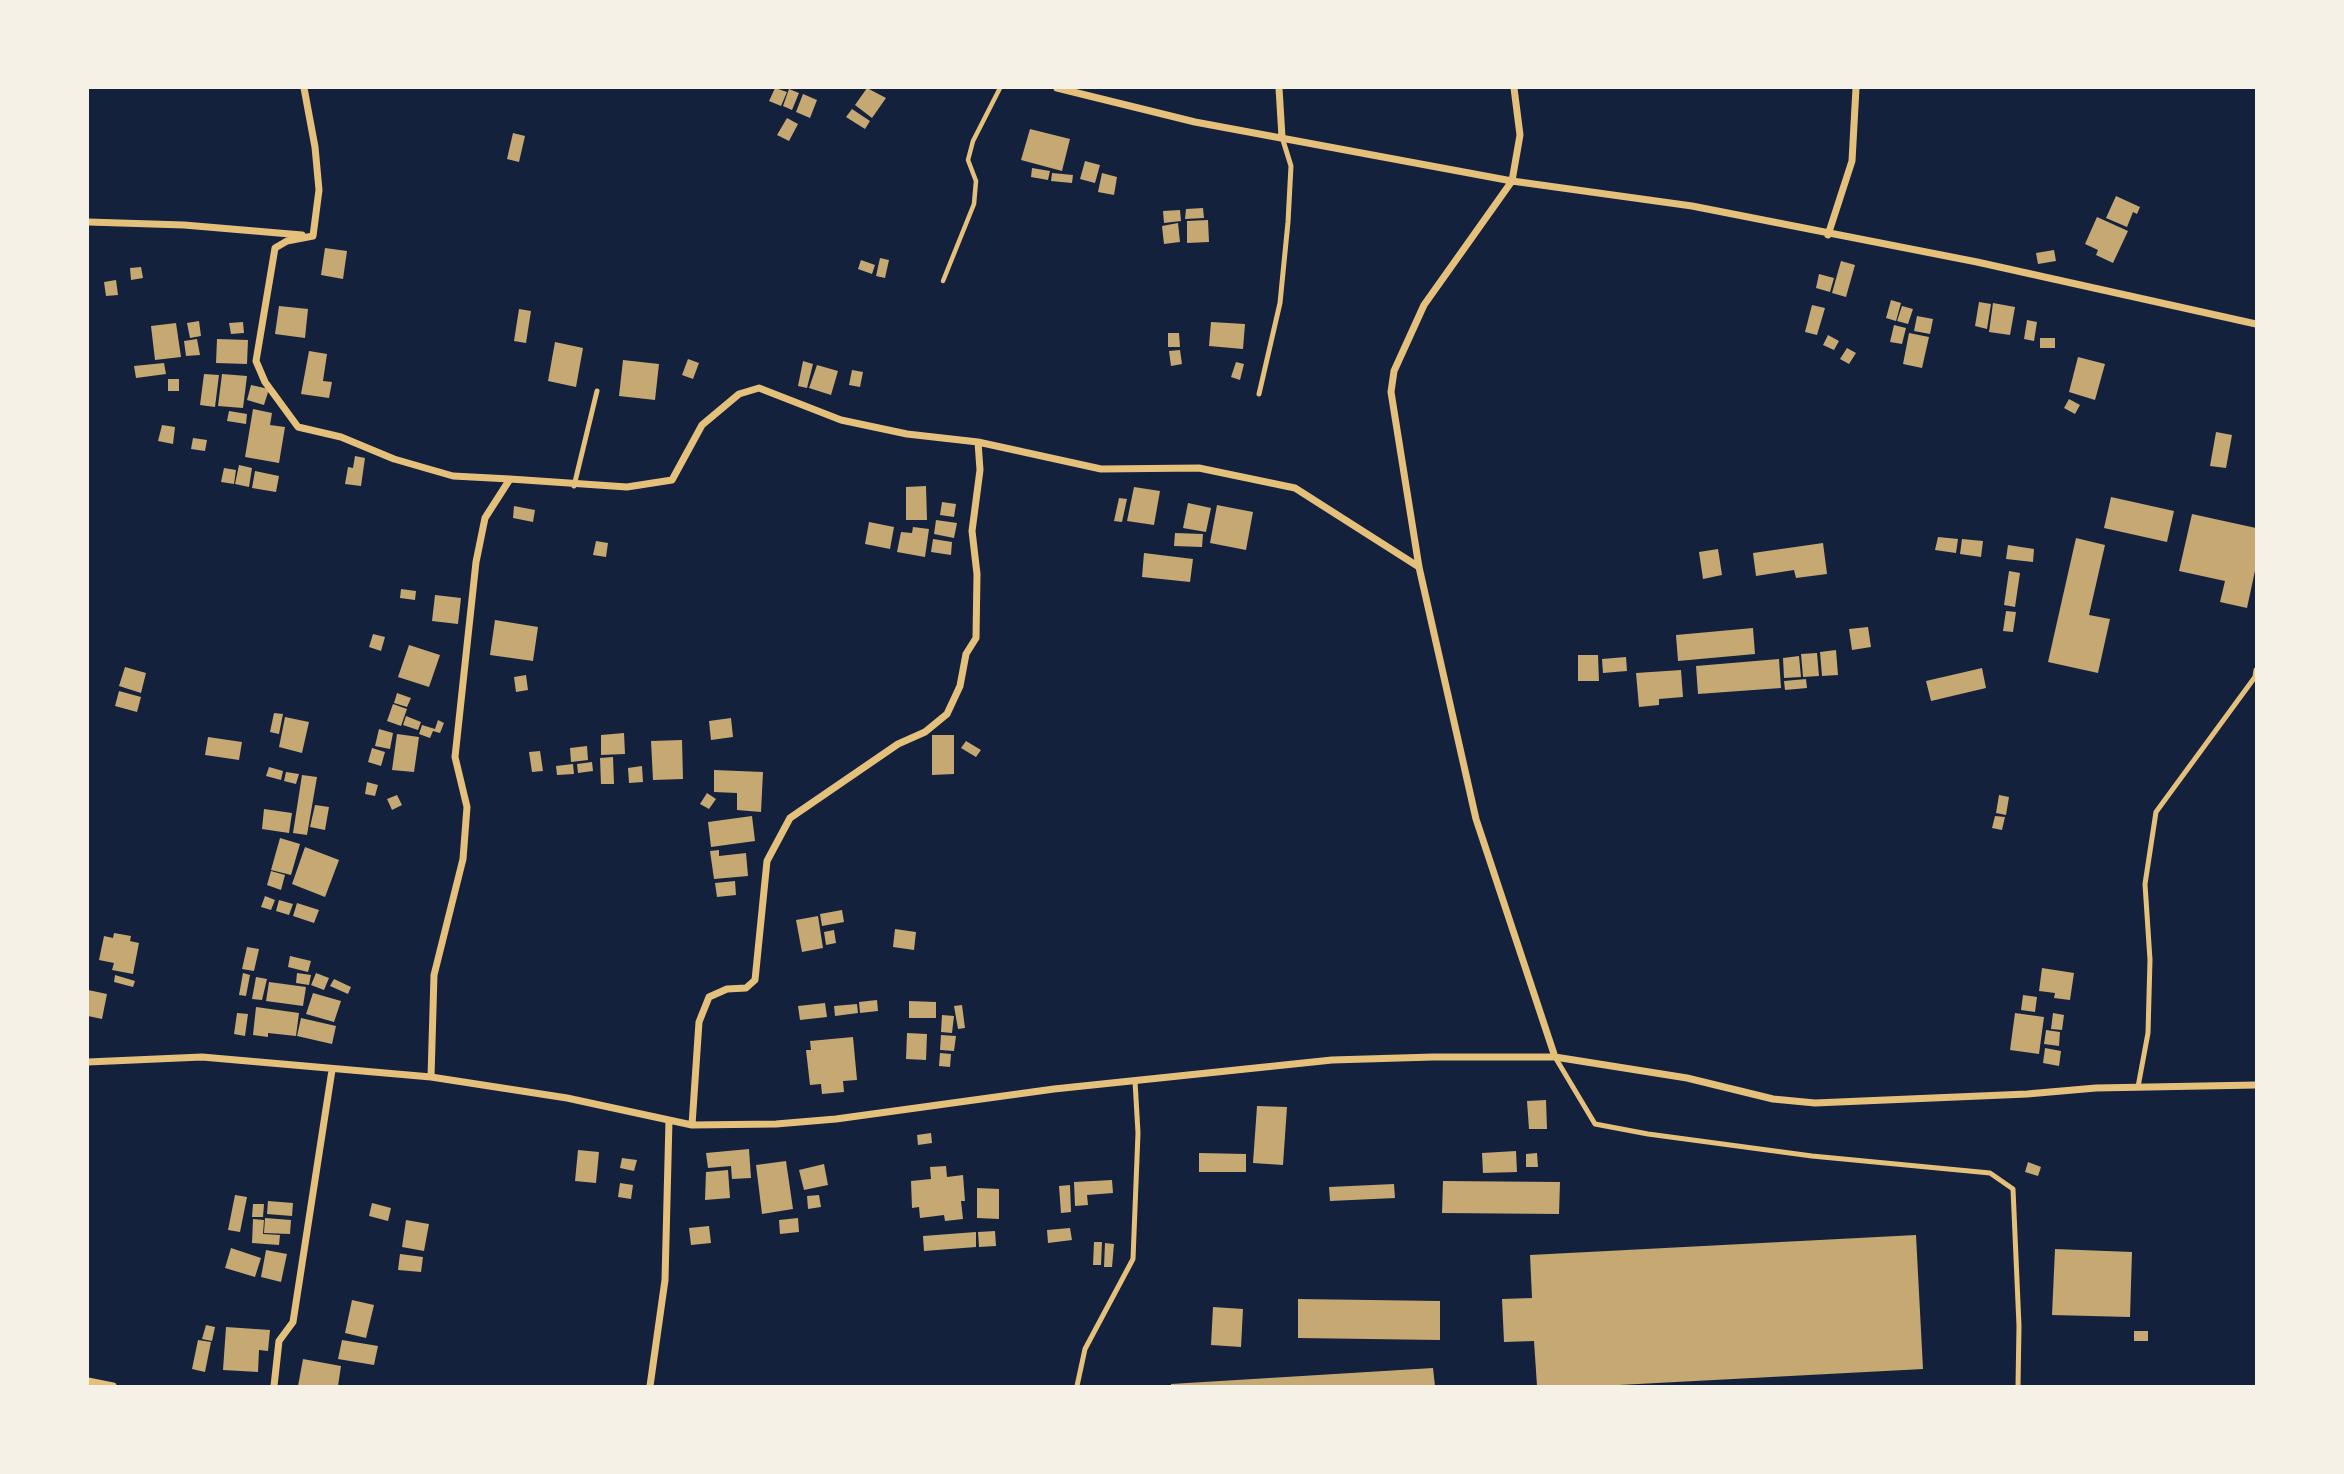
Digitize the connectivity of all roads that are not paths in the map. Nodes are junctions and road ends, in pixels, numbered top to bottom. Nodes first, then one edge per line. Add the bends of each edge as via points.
1 (304, 88) edge
2 (1057, 88) edge
3 (1279, 88) edge
4 (1514, 88) edge
5 (1856, 88) edge
6 (1282, 137) junction
7 (1512, 181) junction
8 (88, 222) edge
9 (1828, 235) junction
10 (313, 236) junction
11 (2256, 324) edge
12 (597, 391) dead end
13 (1259, 394) dead end
14 (978, 442) junction
15 (510, 479) junction
16 (574, 485) junction
17 (1419, 567) junction
18 (2256, 670) edge
19 (1555, 1057) junction
20 (88, 1062) edge
21 (332, 1070) junction
22 (431, 1077) junction
23 (1135, 1081) junction
24 (2256, 1085) edge
25 (2138, 1087) junction
26 (669, 1120) junction
27 (692, 1125) junction
28 (88, 1381) edge
29 (113, 1387) edge
30 (275, 1387) edge
31 (650, 1387) edge
32 (1077, 1387) edge
33 (2018, 1387) edge

1 - 10 street via 319,190
2 - 6 street via 1195,122
3 - 6 street
4 - 7 street via 1520,135
5 - 9 street via 1852,161
6 - 7 street
6 - 13 lane via 1292,166 1288,222 1280,303
7 - 9 street via 1692,206
7 - 17 street via 1424,305 1394,371 1391,392
8 - 10 street
9 - 11 street via 1990,265
10 - 15 street via 275,248 256,361 265,382 298,427 453,476
12 - 16 lane
14 - 16 street via 841,420 759,388 739,394 702,425 672,480 627,487
14 - 17 street via 1101,469 1199,468 1295,488
14 - 27 street via 980,470 972,531 976,638 966,654 960,686 947,714 925,732 898,744 790,818 767,861 755,980 746,988 727,989 709,997 699,1021
15 - 16 street
15 - 22 street via 485,518 476,562 455,757 467,807 463,859 434,975
17 - 19 street via 1476,819
18 - 25 lane via 2156,812 2145,884 2148,1034
19 - 23 street via 1332,1060
19 - 25 street via 1815,1103
19 - 33 lane via 1595,1124 1812,1156 1990,1173 2013,1189
20 - 21 street via 202,1057
21 - 22 street
21 - 30 street via 293,1322 279,1341
22 - 26 street via 567,1098
23 - 27 street via 978,1097 836,1119
23 - 32 lane via 1138,1133 1133,1259 1086,1349
24 - 25 street
26 - 27 street
26 - 31 street via 665,1280
28 - 29 street

